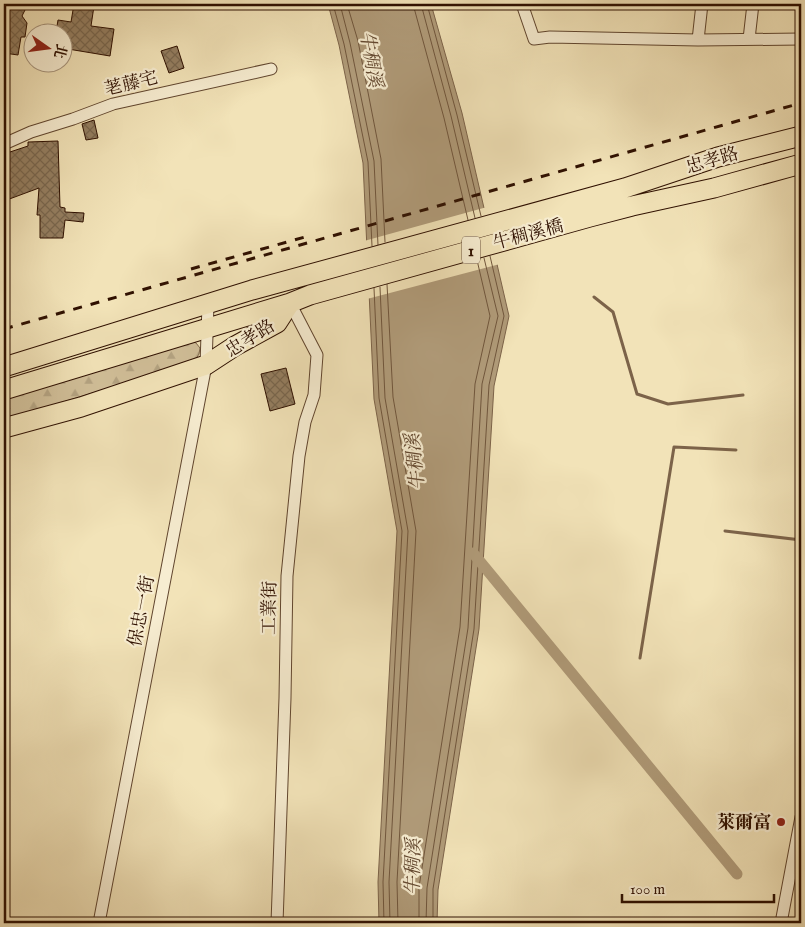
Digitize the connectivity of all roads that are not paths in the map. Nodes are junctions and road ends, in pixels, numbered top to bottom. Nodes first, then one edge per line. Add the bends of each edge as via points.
1 (522, 4) edge
2 (702, 4) edge
3 (753, 4) edge
4 (801, 39) edge
5 (698, 40) junction
6 (749, 40) junction
7 (271, 69) dead end
8 (801, 136) edge
9 (4, 144) edge
10 (801, 164) edge
11 (624, 188) joint
12 (632, 206) joint
13 (290, 303) junction
14 (208, 304) junction
15 (208, 328) junction
16 (206, 366) junction
17 (4, 367) edge
18 (4, 390) edge
19 (4, 428) edge
20 (801, 817) edge
21 (99, 923) edge
22 (277, 923) edge
23 (781, 923) edge

1 - 5 street via 534,39
2 - 5 street
3 - 6 street
4 - 6 street
5 - 6 street
7 - 9 street, 荖藤宅 via 113,104
8 - 11 main road, 忠孝路 / 1
10 - 12 main road, 忠孝路 / 1
11 - 14 main road, 牛稠溪橋 / 1
12 - 13 main road, 牛稠溪橋 / 1
13 - 15 main road, 忠孝路 / 1
13 - 16 main road, 忠孝路 via 277,323
13 - 22 street, 工業街 via 317,355 314,395 299,456 287,576
14 - 15 street, 保忠一街
14 - 17 main road, 1
15 - 16 street, 保忠一街
15 - 18 main road, 忠孝路 / 1
16 - 19 main road, 忠孝路 via 81,407
16 - 21 street, 保忠一街
20 - 23 street

